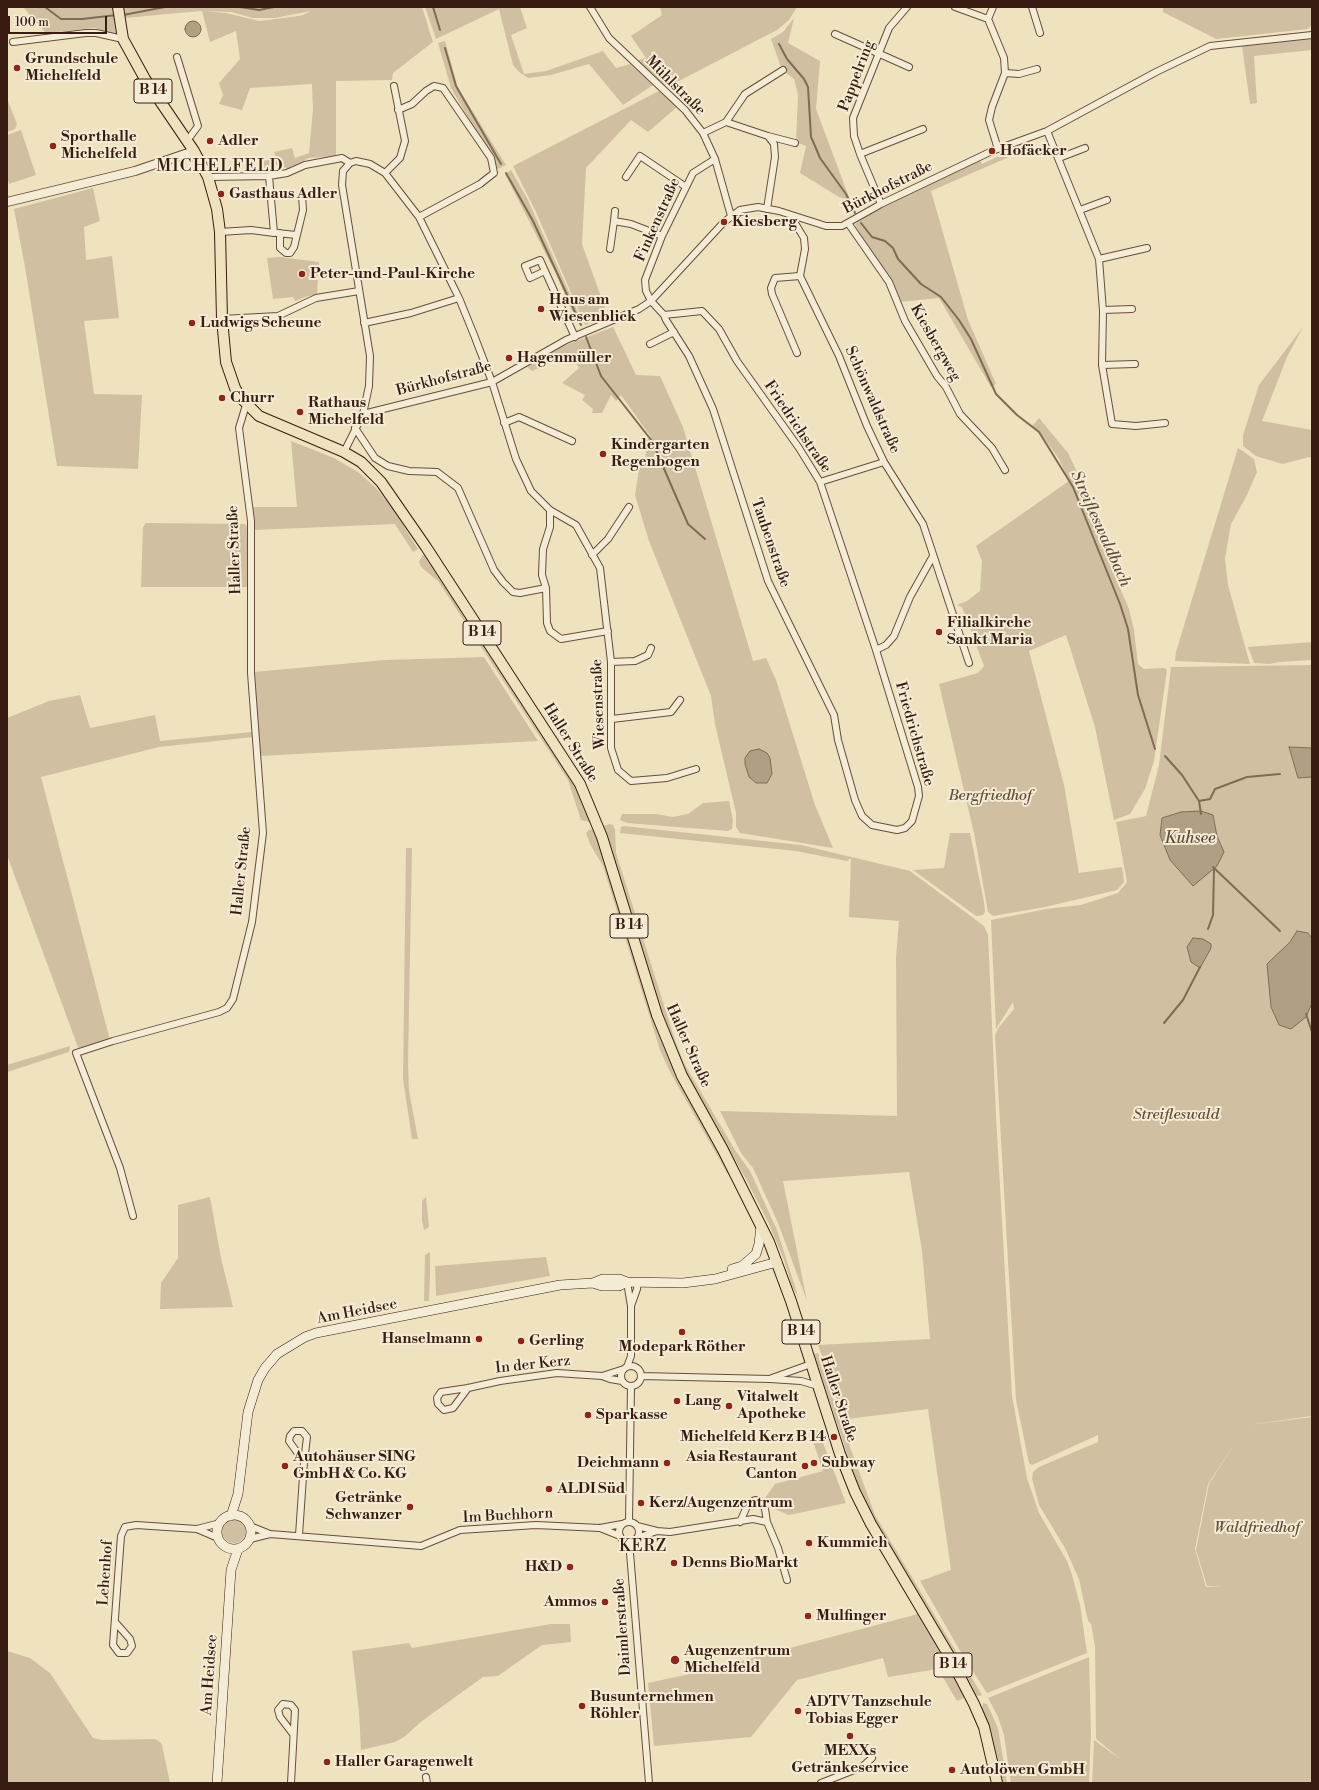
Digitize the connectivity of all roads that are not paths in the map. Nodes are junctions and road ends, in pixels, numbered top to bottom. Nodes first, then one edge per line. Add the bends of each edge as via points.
1 (118, 7) edge
2 (590, 7) edge
3 (907, 7) edge
4 (954, 7) edge
5 (993, 7) edge
6 (1032, 7) edge
7 (988, 19) junction
8 (1040, 33) dead end
9 (835, 34) dead end
10 (1312, 35) edge
11 (123, 39) junction
12 (14, 42) dead end
13 (879, 54) junction
14 (177, 57) dead end
15 (909, 67) dead end
16 (1037, 69) dead end
17 (782, 70) dead end
18 (1005, 73) junction
19 (394, 86) dead end
20 (398, 110) junction
21 (726, 122) junction
22 (923, 129) dead end
23 (1047, 130) junction
24 (703, 133) junction
25 (768, 136) junction
26 (187, 141) junction
27 (795, 143) dead end
28 (1085, 148) dead end
29 (998, 149) junction
30 (194, 151) junction
31 (860, 154) junction
32 (1059, 158) junction
33 (715, 159) junction
34 (350, 163) junction
35 (384, 173) junction
36 (269, 176) junction
37 (208, 177) junction
38 (626, 177) dead end
39 (686, 187) junction
40 (302, 195) dead end
41 (1107, 200) dead end
42 (7, 202) edge
43 (880, 204) junction
44 (767, 209) junction
45 (615, 210) dead end
46 (1080, 210) junction
47 (790, 215) junction
48 (731, 216) junction
49 (419, 217) junction
50 (614, 221) junction
51 (848, 223) junction
52 (220, 232) junction
53 (277, 233) junction
54 (296, 235) junction
55 (662, 236) junction
56 (1147, 248) dead end
57 (610, 249) dead end
58 (1099, 259) junction
59 (545, 271) dead end
60 (800, 276) junction
61 (359, 291) junction
62 (459, 298) junction
63 (651, 302) junction
64 (1132, 309) dead end
65 (1103, 310) junction
66 (664, 314) junction
67 (222, 319) junction
68 (364, 323) junction
69 (674, 332) junction
70 (575, 337) junction
71 (650, 344) dead end
72 (797, 353) dead end
73 (1135, 364) dead end
74 (1102, 365) junction
75 (492, 382) junction
76 (246, 405) junction
77 (363, 414) junction
78 (504, 423) junction
79 (1165, 423) dead end
80 (355, 428) junction
81 (572, 441) dead end
82 (344, 452) junction
83 (884, 462) junction
84 (1005, 470) dead end
85 (820, 482) junction
86 (629, 507) dead end
87 (550, 510) junction
88 (592, 554) junction
89 (933, 556) junction
90 (546, 588) junction
91 (608, 631) junction
92 (651, 648) dead end
93 (876, 650) junction
94 (611, 662) junction
95 (969, 662) dead end
96 (680, 700) dead end
97 (612, 719) junction
98 (696, 769) dead end
99 (887, 829) joint
100 (133, 1216) dead end
101 (761, 1226) junction
102 (777, 1262) junction
103 (627, 1282) junction
104 (638, 1282) junction
105 (682, 1283) junction
106 (631, 1306) junction
107 (631, 1356) junction
108 (810, 1364) junction
109 (635, 1366) junction
110 (625, 1368) junction
111 (602, 1376) junction
112 (641, 1376) junction
113 (770, 1379) junction
114 (622, 1382) junction
115 (631, 1386) junction
116 (818, 1386) junction
117 (468, 1388) junction
118 (304, 1462) junction
119 (238, 1494) junction
120 (231, 1516) junction
121 (241, 1517) junction
122 (740, 1522) junction
123 (767, 1522) junction
124 (220, 1523) junction
125 (626, 1523) junction
126 (250, 1526) junction
127 (637, 1526) junction
128 (600, 1528) junction
129 (197, 1529) junction
130 (657, 1531) junction
131 (270, 1534) junction
132 (300, 1535) junction
133 (620, 1536) junction
134 (218, 1538) junction
135 (637, 1538) junction
136 (250, 1539) junction
137 (629, 1542) junction
138 (226, 1547) junction
139 (238, 1549) junction
140 (231, 1570) junction
141 (786, 1580) dead end
142 (115, 1622) junction
143 (293, 1734) junction
144 (872, 1758) dead end
145 (217, 1783) edge
146 (291, 1783) edge
147 (649, 1783) edge
148 (821, 1783) edge
149 (997, 1783) edge

1 - 11 main road, Haller Straße / B 14
2 - 24 street, Mühlstraße via 609,38 685,110
3 - 13 street, Pappelring via 890,28
4 - 7 street
5 - 7 street
6 - 8 street
7 - 18 street via 1004,58
9 - 13 street
10 - 23 street, Bürkhofstraße via 1210,46
11 - 12 street via 86,33
11 - 26 main road, Haller Straße / B 14 via 145,79
13 - 15 street
13 - 31 street, Pappelring via 853,118 854,136
14 - 26 street via 198,126
16 - 18 street via 1019,74
17 - 21 street via 744,94
18 - 29 street via 989,120
19 - 20 street
20 - 35 street via 404,141 400,158
20 - 49 street via 412,104 434,86 443,88 487,152 494,173 480,184
21 - 24 street
21 - 25 street
22 - 31 street
23 - 29 street, Bürkhofstraße
23 - 32 street
24 - 33 street, Mühlstraße
25 - 27 street
25 - 44 street via 774,144 775,157
26 - 30 main road, Haller Straße / B 14
28 - 32 street
29 - 43 street, Bürkhofstraße
30 - 37 main road, Haller Straße / B 14
30 - 42 street via 135,171
31 - 43 street, Pappelring
32 - 46 street
33 - 39 street, Finkenstraße via 693,173
33 - 48 street, Mühlstraße
34 - 35 street, Wiesenstraße via 361,161
34 - 36 street, Wiesenstraße via 342,158 305,165 287,173
34 - 61 street via 343,171 342,185
35 - 49 street, Wiesenstraße
36 - 37 street, Wiesenstraße
36 - 53 street
37 - 52 main road, Haller Straße / B 14 via 217,208
38 - 39 street via 640,156
39 - 55 street, Finkenstraße
40 - 54 street via 303,210
41 - 46 street
43 - 51 street, Bürkhofstraße
44 - 47 street, Bürkhofstraße
44 - 48 street, Bürkhofstraße via 749,208
45 - 50 street
46 - 58 street
47 - 51 street, Bürkhofstraße via 832,227
47 - 60 street via 804,238 805,249
48 - 63 street, Bürkhofstraße
49 - 62 street, Wiesenstraße
50 - 55 street via 631,224
50 - 57 street
51 - 84 street, Kiesbergweg via 889,282 905,321 960,414 992,448
52 - 53 street via 251,230
52 - 67 main road, Haller Straße / B 14
53 - 54 street
53 - 54 street via 280,248 286,253 293,251
55 - 63 street, Finkenstraße via 645,280
56 - 58 street
58 - 65 street
59 - 70 street
60 - 72 street via 775,278 771,288
60 - 83 street, Schönwaldstraße via 839,356
61 - 67 street via 316,298 278,316
61 - 68 street
62 - 68 street via 411,313
62 - 75 street, Wiesenstraße
63 - 66 street, Taubenstraße
63 - 70 street, Bürkhofstraße
64 - 65 street
65 - 74 street
66 - 69 street, Taubenstraße
66 - 85 street, Friedrichstraße via 702,311 719,329 737,361
67 - 76 main road, Haller Straße / B 14 via 226,362 235,388
68 - 77 street via 370,356 369,386
69 - 71 street
69 - 99 street, Taubenstraße via 689,356 713,409 768,581 834,715 838,740 855,800 862,816 872,825
70 - 75 street, Bürkhofstraße
73 - 74 street
74 - 79 street via 1112,424 1136,426
75 - 77 street, Bürkhofstraße
75 - 78 street, Wiesenstraße
76 - 82 main road, Haller Straße / B 14 via 259,416
76 - 100 street, Haller Straße via 239,428 251,521 251,673 263,833 252,922 233,999 227,1008 219,1012 76,1053 120,1168
77 - 80 street
78 - 81 street via 519,417
78 - 87 street, Wiesenstraße via 516,459 531,490
80 - 82 street
80 - 90 street via 375,458 388,466 409,471 437,472 458,488 494,570 513,592
82 - 101 main road, Haller Straße / B 14 via 361,462 381,482 580,784 602,838 656,1015 682,1076
83 - 85 street
83 - 89 street, Schönwaldstraße via 923,524
85 - 93 street, Friedrichstraße
86 - 88 street via 608,539
87 - 88 street, Wiesenstraße via 576,525
87 - 90 street via 550,527 543,549 542,575
88 - 91 street, Wiesenstraße via 600,568
89 - 93 street via 910,596 894,636 886,645
89 - 95 street, Schönwaldstraße
90 - 91 street via 547,623 555,636 561,639
91 - 94 street, Wiesenstraße
92 - 94 street via 648,655 635,661
93 - 99 street, Friedrichstraße via 919,796 909,825 897,830
94 - 97 street, Wiesenstraße
96 - 97 street via 671,712
97 - 98 street, Wiesenstraße via 611,748 618,770 631,781 667,778
101 - 102 main road, Haller Straße / B 14
101 - 105 main road via 757,1252 748,1262 734,1269 698,1276
102 - 105 main road, Am Heidsee via 715,1279
102 - 108 main road, Haller Straße / B 14
103 - 104 main road, Am Heidsee
103 - 106 street
103 - 119 main road, Am Heidsee via 619,1286 593,1283 560,1285 316,1334 295,1342 277,1354 265,1368 252,1395
104 - 105 main road, Am Heidsee
104 - 106 street
106 - 107 street
107 - 109 street
107 - 110 street
108 - 113 street
108 - 116 main road, Haller Straße / B 14
109 - 110 street
109 - 112 street
110 - 111 street, In der Kerz
110 - 114 street via 621,1375
111 - 114 street, In der Kerz
111 - 117 street, In der Kerz via 558,1373
112 - 113 street
112 - 115 street via 639,1383
113 - 116 street via 801,1381
114 - 115 street
115 - 125 street via 630,1499
116 - 149 main road, Haller Straße / B 14 via 840,1454 868,1517 948,1654 974,1704 984,1727
117 - 117 street, In der Kerz via 441,1392 437,1398 438,1404 444,1410 453,1408
118 - 118 street via 307,1437 302,1431 294,1431 289,1441
118 - 132 street
119 - 120 main road, Am Heidsee
119 - 121 main road, Am Heidsee
120 - 121 main road
120 - 124 main road
121 - 126 main road
122 - 123 street via 753,1519
122 - 123 street via 748,1504 755,1500 763,1505
122 - 130 street via 689,1530
123 - 141 street via 778,1548
124 - 129 street, Lehenhof
124 - 134 main road via 217,1530
125 - 127 street
125 - 128 street, Im Buchhorn
125 - 133 street via 619,1530
126 - 131 street, Im Buchhorn
126 - 136 main road
127 - 130 street
127 - 135 street
128 - 132 street, Im Buchhorn via 536,1525 460,1530 422,1546
128 - 133 street, Im Buchhorn
129 - 134 street, Lehenhof
129 - 142 street, Lehenhof via 136,1525 125,1527 121,1536
130 - 135 street
131 - 132 street, Im Buchhorn
131 - 136 street, Im Buchhorn
133 - 137 street
134 - 138 main road
135 - 137 street
136 - 139 main road
137 - 147 street, Daimlerstraße
138 - 139 main road
138 - 140 main road, Am Heidsee
139 - 140 main road, Am Heidsee
140 - 145 main road, Am Heidsee
142 - 142 street, Lehenhof via 130,1639 132,1646 127,1653 119,1653 113,1645
143 - 143 street via 280,1717 278,1710 283,1704 291,1705 295,1710
143 - 146 street
144 - 148 street via 862,1767

